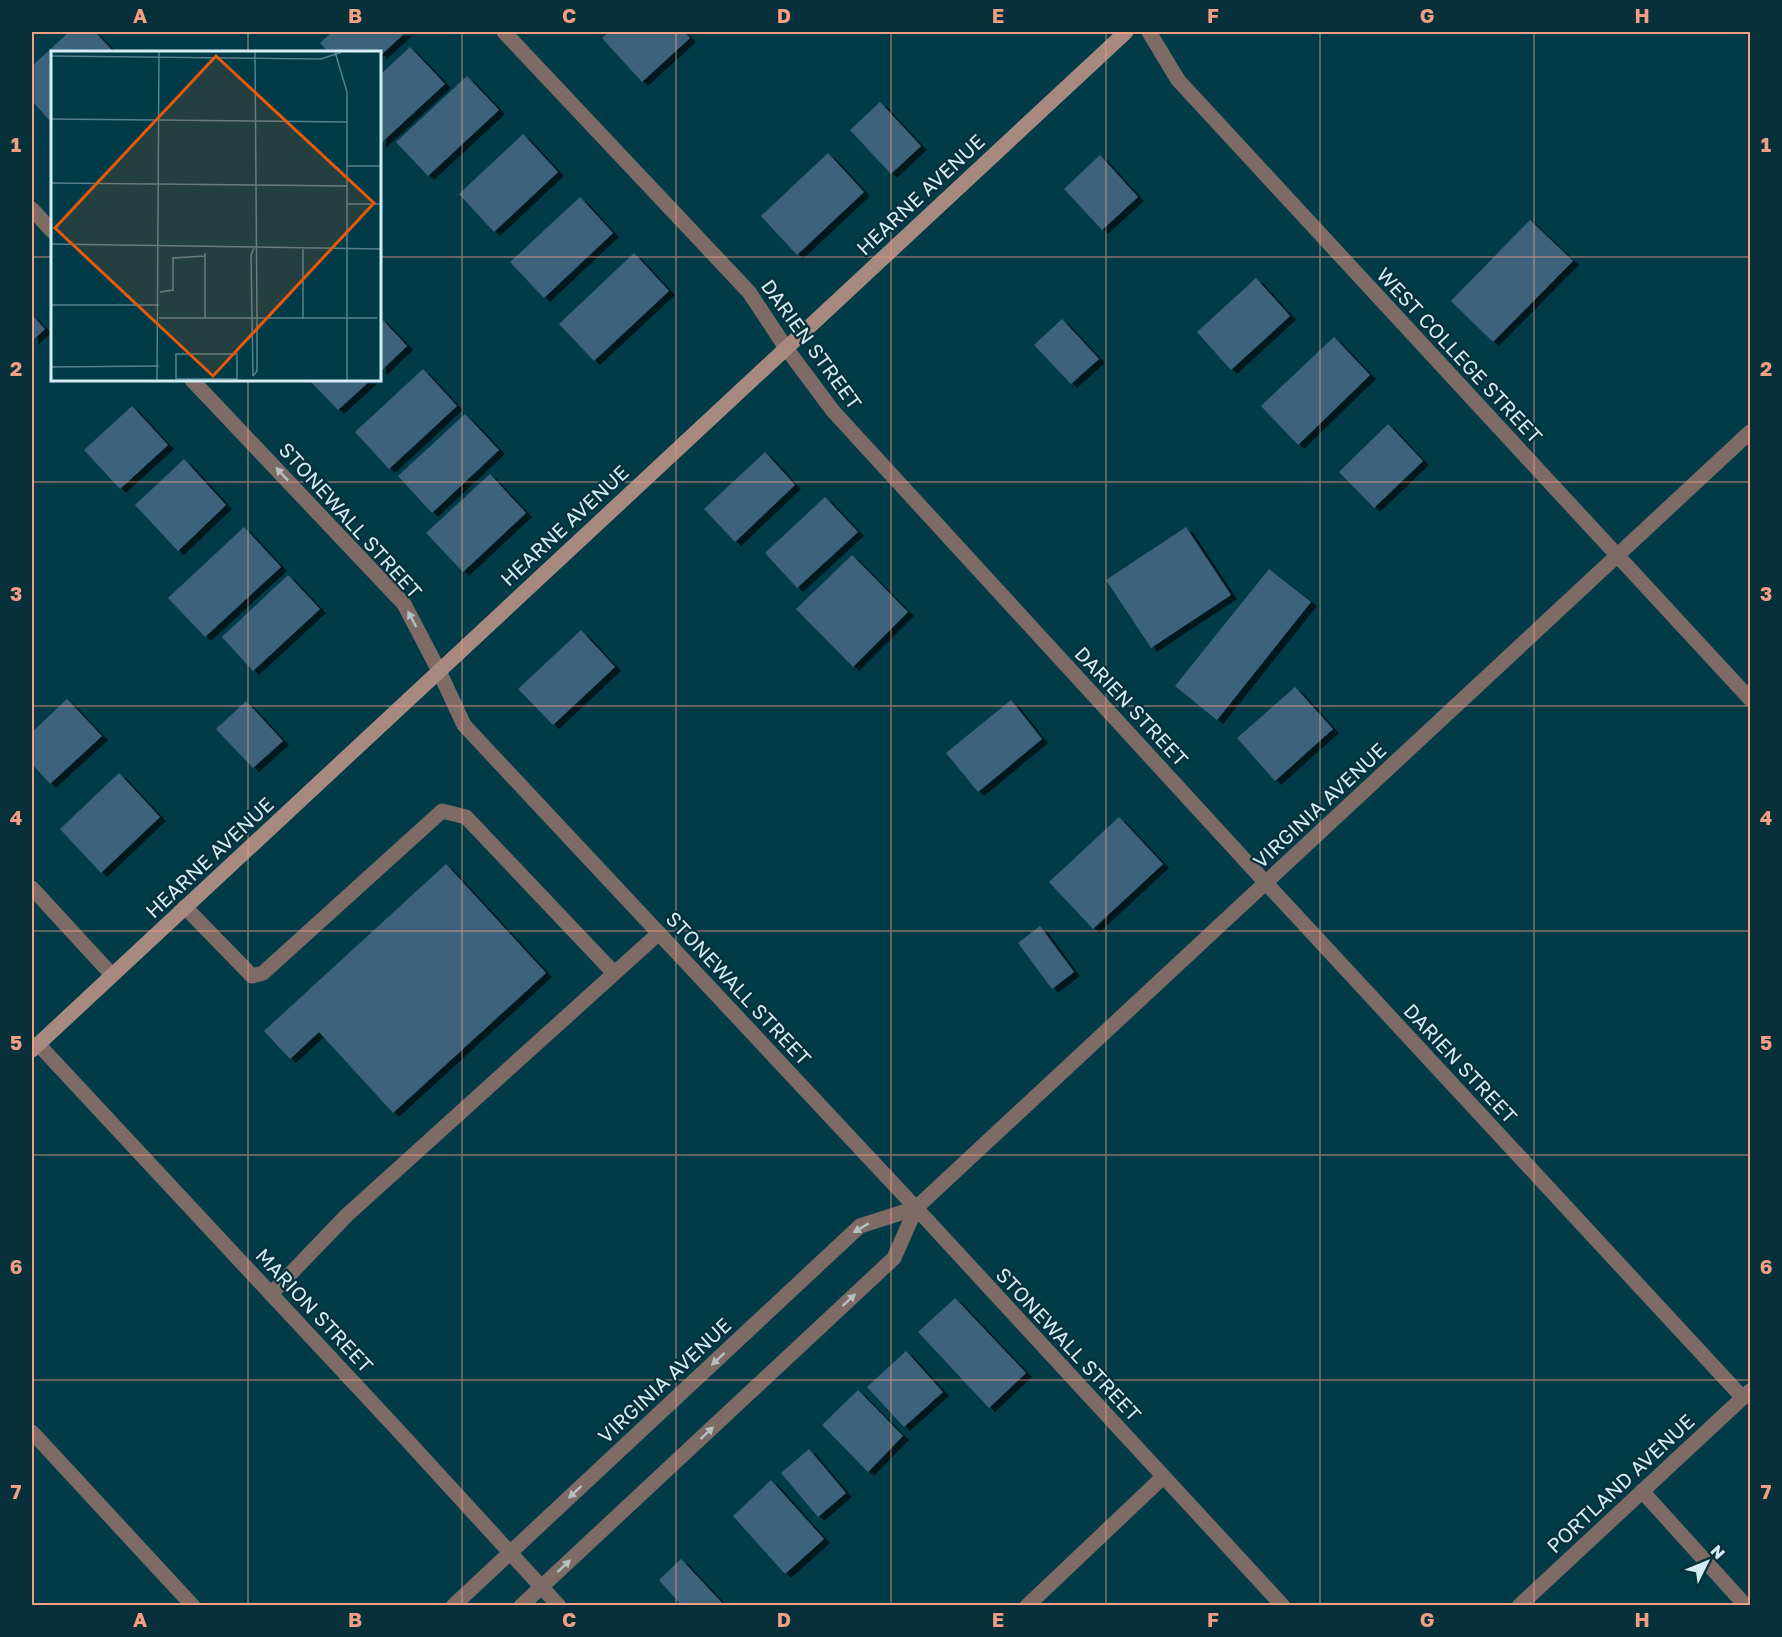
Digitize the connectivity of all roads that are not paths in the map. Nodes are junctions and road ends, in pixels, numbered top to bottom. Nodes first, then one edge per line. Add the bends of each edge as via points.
1 (504, 32) edge
2 (1126, 32) edge
3 (1149, 32) edge
4 (32, 209) edge
5 (51, 230) edge
6 (786, 348) junction
7 (193, 381) edge
8 (1750, 432) edge
9 (1617, 556) junction
10 (439, 671) junction
11 (1750, 699) edge
12 (1266, 883) junction
13 (32, 888) edge
14 (185, 907) junction
15 (659, 933) junction
16 (614, 973) junction
17 (112, 975) junction
18 (35, 1047) edge
19 (916, 1208) junction
20 (271, 1294) junction
21 (1747, 1394) edge
22 (32, 1432) edge
23 (1163, 1477) junction
24 (1642, 1491) junction
25 (510, 1552) junction
26 (542, 1587) junction
27 (193, 1605) edge
28 (453, 1605) edge
29 (521, 1605) edge
30 (559, 1605) edge
31 (1027, 1605) edge
32 (1283, 1605) edge
33 (1519, 1605) edge
34 (1746, 1605) edge

1 - 6 street, DARIEN STREET via 749,292
2 - 6 main road, HEARNE AVENUE
3 - 9 street, WEST COLLEGE STREET via 1178,80
4 - 5 street
6 - 10 main road, HEARNE AVENUE
6 - 12 street, DARIEN STREET via 833,411
10 -> 7 street, STONEWALL STREET via 404,604
8 - 9 street, VIRGINIA AVENUE
9 - 11 street, WEST COLLEGE STREET
9 - 12 street, VIRGINIA AVENUE
10 - 14 main road, HEARNE AVENUE
10 - 15 street, STONEWALL STREET via 464,725
12 - 19 street, VIRGINIA AVENUE
12 - 21 street, DARIEN STREET
13 - 17 street
14 - 16 street via 252,976 263,973 442,811 466,817
14 - 17 main road, HEARNE AVENUE
15 - 16 street
15 - 19 street, STONEWALL STREET
16 - 20 street via 347,1215
17 - 18 main road, HEARNE AVENUE
18 - 20 street, MARION STREET
19 - 23 street, STONEWALL STREET
19 -> 25 street, VIRGINIA AVENUE via 860,1226
26 -> 19 street, VIRGINIA AVENUE via 894,1258
20 - 25 street, MARION STREET
21 - 24 street, PORTLAND AVENUE
22 - 27 street
23 - 31 street
23 - 32 street, STONEWALL STREET
24 - 33 street, PORTLAND AVENUE
24 - 34 street
25 - 26 street, MARION STREET
25 - 28 street, VIRGINIA AVENUE
26 - 29 street, VIRGINIA AVENUE
26 - 30 street, MARION STREET

